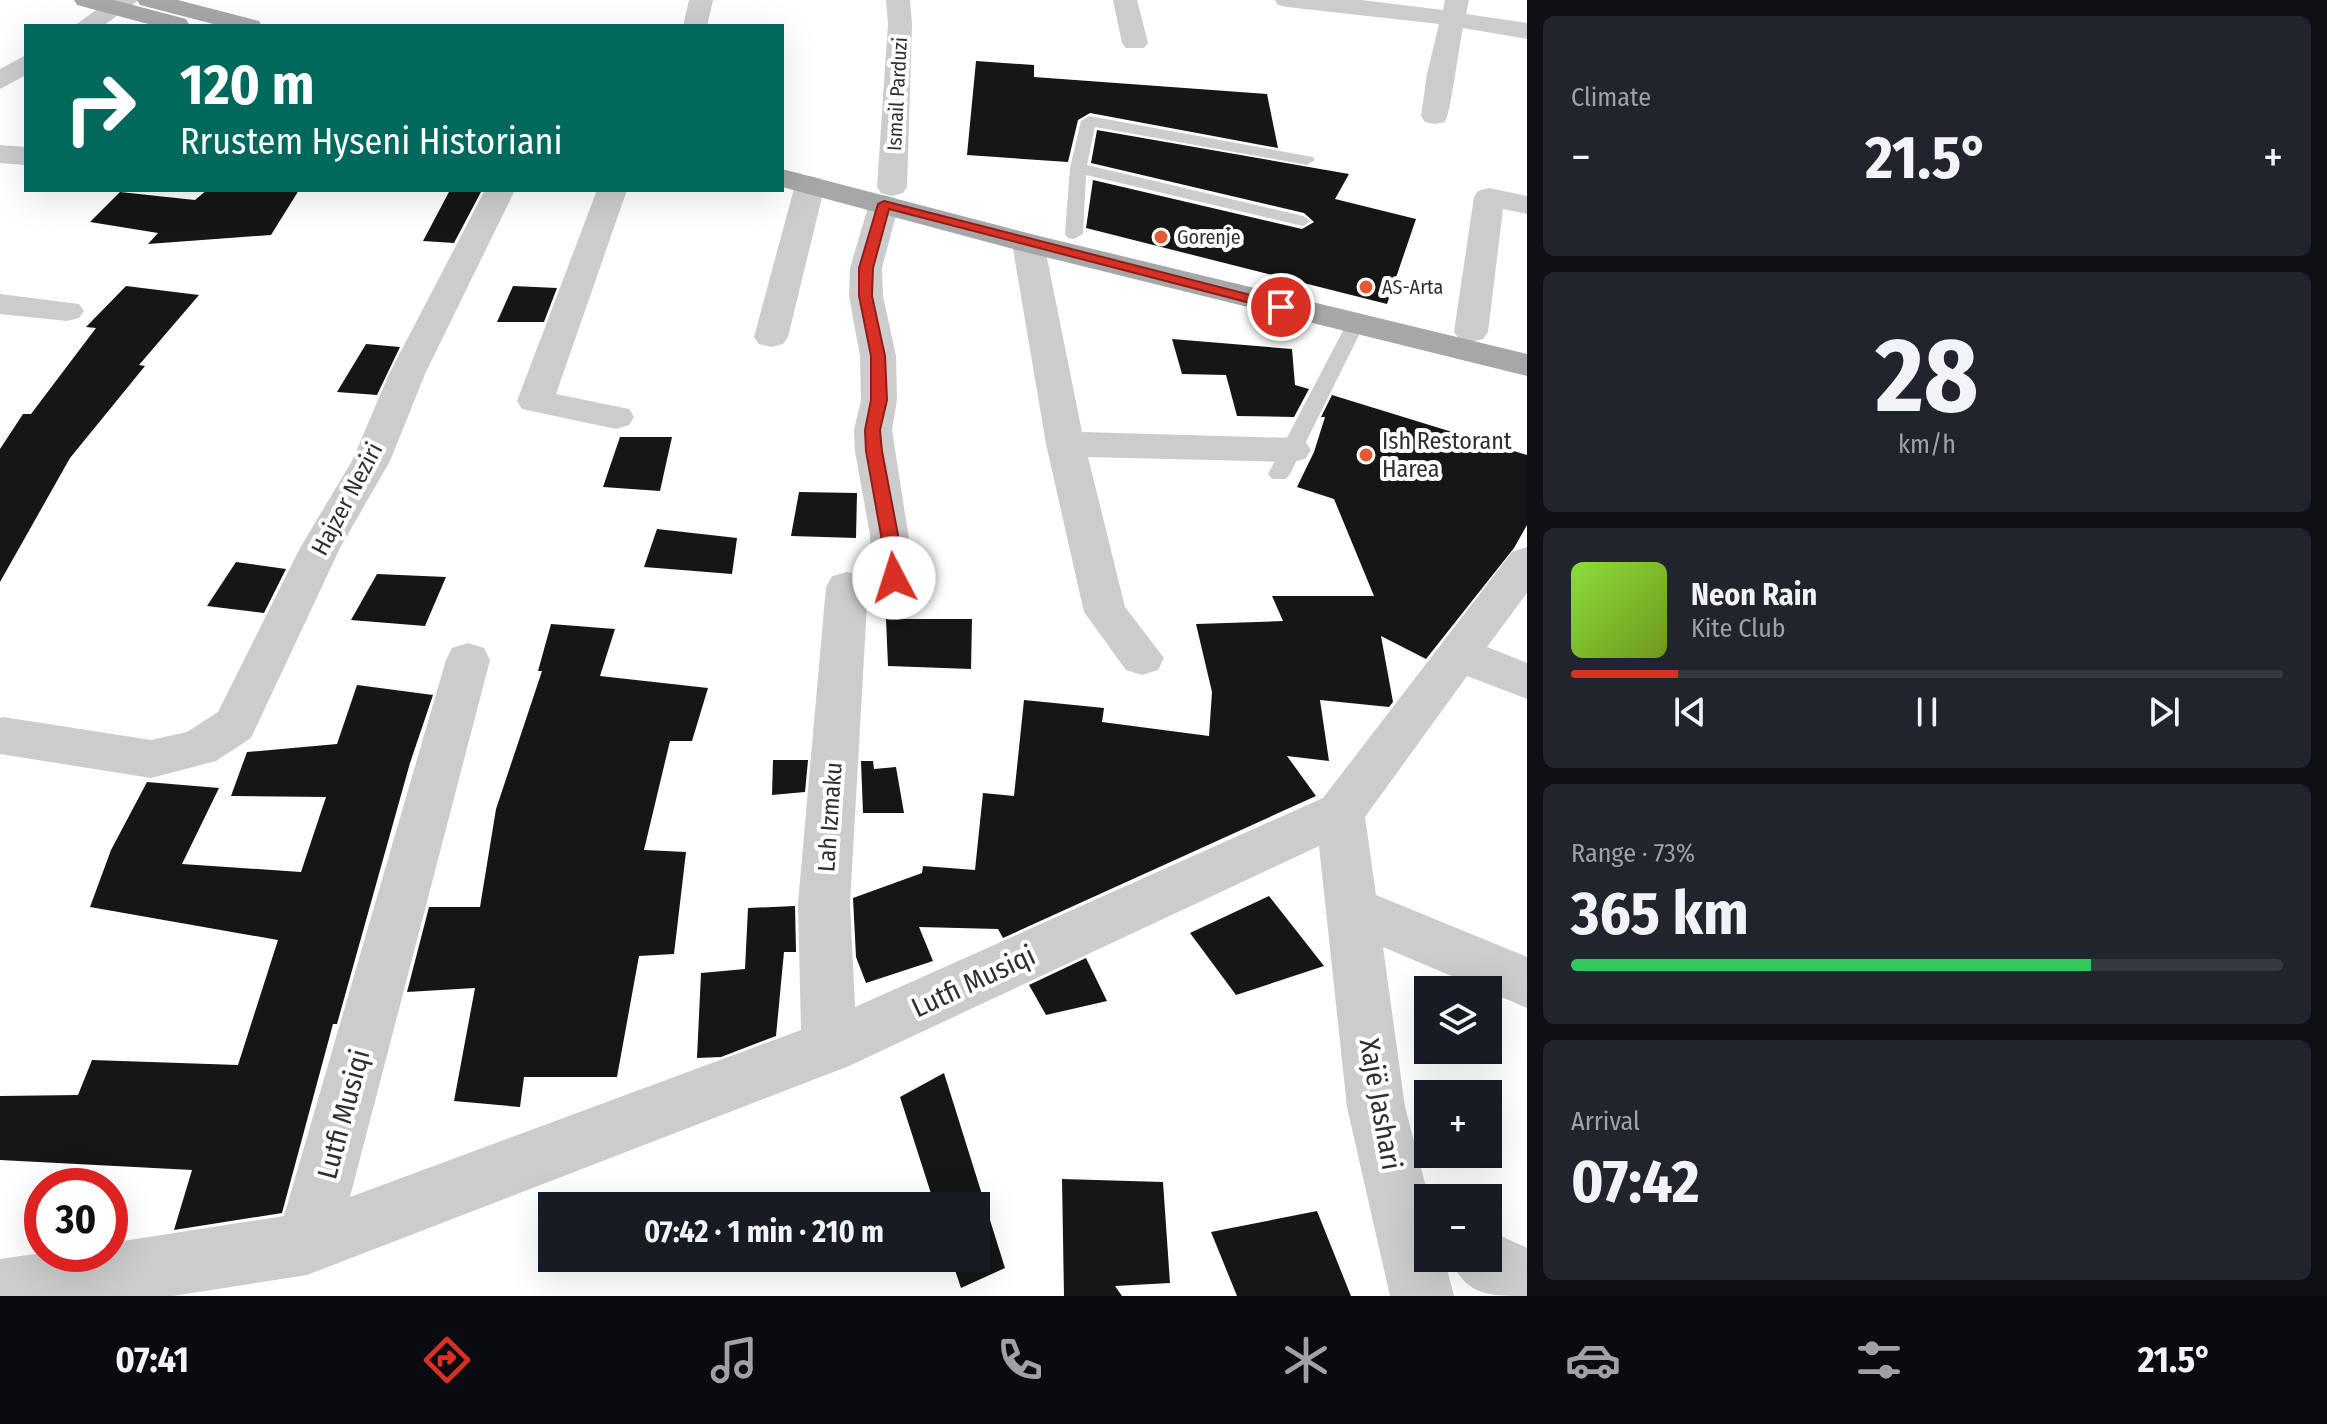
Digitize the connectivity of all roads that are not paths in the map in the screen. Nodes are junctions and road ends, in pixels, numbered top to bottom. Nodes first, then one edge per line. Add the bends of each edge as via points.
1 (86, 0) edge
2 (149, 0) edge
3 (701, 0) edge
4 (898, 0) edge
5 (1125, 0) edge
6 (1287, 0) edge
7 (120, 4) edge
8 (1455, 10) edge
9 (89, 24) edge
10 (181, 24) edge
11 (242, 24) edge
12 (695, 24) edge
13 (1527, 31) edge
14 (1135, 43) dead end
15 (24, 64) edge
16 (0, 81) edge
17 (1435, 116) dead end
18 (0, 154) edge
19 (24, 156) edge
20 (1307, 160) dead end
21 (784, 161) edge
22 (1078, 168) junction
23 (796, 181) edge
24 (499, 192) edge
25 (611, 192) edge
26 (888, 196) junction
27 (1527, 205) edge
28 (1303, 221) dead end
29 (1074, 234) junction
30 (1028, 243) junction
31 (0, 304) edge
32 (0, 320) edge
33 (1356, 323) junction
34 (1471, 332) junction
35 (771, 337) dead end
36 (1527, 346) edge
37 (1527, 365) edge
38 (616, 417) dead end
39 (1065, 444) junction
40 (1285, 462) joint
41 (1527, 562) edge
42 (894, 578) dead end
43 (847, 587) dead end
44 (1459, 654) junction
45 (1142, 658) dead end
46 (468, 660) dead end
47 (1527, 682) edge
48 (3, 736) dead end
49 (1340, 813) junction
50 (1353, 910) junction
51 (1527, 983) edge
52 (829, 1047) junction
53 (1414, 1218) edge
54 (307, 1244) junction
55 (1502, 1269) edge
56 (1420, 1272) edge
57 (1527, 1282) edge
58 (0, 1291) edge
59 (1422, 1296) edge

1 - 7 main road
2 - 11 main road
3 - 12 street
4 - 26 street, Ismail Parduzi
5 - 14 street
6 - 8 street
7 - 9 street
7 - 10 main road
8 - 13 street
8 - 17 street
15 - 16 street
18 - 19 street
20 - 22 lane via 1089,121
21 - 26 main road
22 - 28 lane
22 - 29 lane
23 - 26 main road
23 - 35 street
24 - 48 street, Hajzer Neziri via 407,374 371,461 320,548 235,725 199,748 151,759
25 - 38 street via 535,401
26 - 29 main road
26 - 30 main road
26 - 42 street, Ismail Parduzi via 866,268 866,296 878,356 874,451
27 - 34 street via 1489,197
29 - 34 main road
30 - 33 main road
30 - 39 street
31 - 32 street via 67,319
33 - 37 main road
33 - 40 lane
34 - 36 main road
39 - 40 street
39 - 45 street via 1105,612
41 - 44 street, Lutfi Musiqi
43 - 52 street, Lah Izmaku via 824,903
44 - 47 street
44 - 49 street, Lutfi Musiqi
46 - 54 street, Lutfi Musiqi
49 - 50 street, Xajë Jashari
49 - 52 street, Lutfi Musiqi
50 - 51 street
50 - 53 street, Xajë Jashari via 1376,1107
52 - 54 street, Lutfi Musiqi
54 - 58 street, Lutfi Musiqi
55 - 57 street
56 - 59 street, Xajë Jashari

